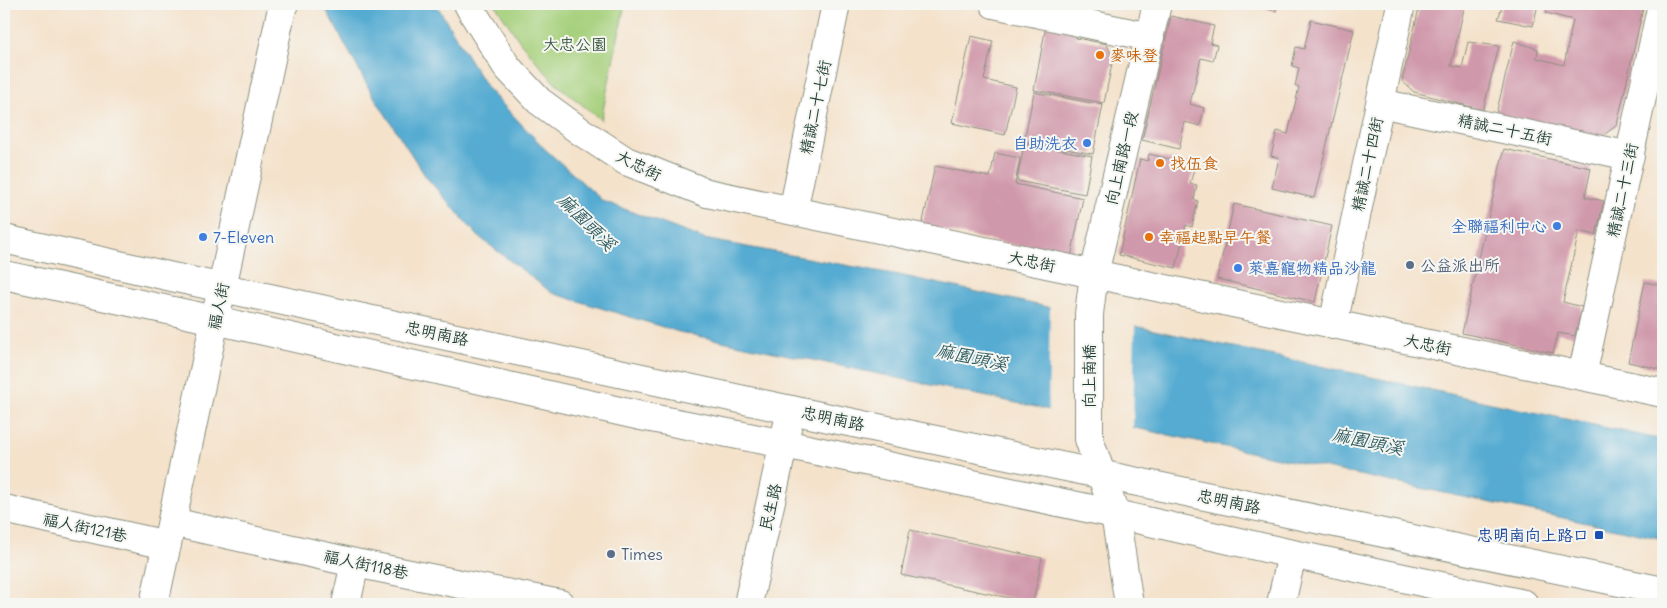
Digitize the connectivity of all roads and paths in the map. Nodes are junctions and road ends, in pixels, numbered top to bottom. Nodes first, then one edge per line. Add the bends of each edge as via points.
1 (468, 4) edge
2 (836, 4) edge
3 (994, 4) edge
4 (1157, 4) edge
5 (1401, 4) edge
6 (1662, 4) edge
7 (282, 5) edge
8 (1150, 37) junction
9 (1380, 103) junction
10 (1630, 156) junction
11 (793, 211) junction
12 (4, 239) edge
13 (1094, 274) junction
14 (4, 275) edge
15 (222, 286) junction
16 (1089, 314) joint
17 (215, 320) junction
18 (1333, 325) junction
19 (1582, 376) junction
20 (1663, 393) edge
21 (791, 410) junction
22 (784, 444) junction
23 (1101, 475) junction
24 (4, 509) edge
25 (1115, 514) junction
26 (170, 533) junction
27 (1292, 554) junction
28 (355, 563) junction
29 (1663, 591) edge
30 (154, 604) edge
31 (346, 604) edge
32 (560, 604) edge
33 (748, 604) edge
34 (1130, 604) edge
35 (1280, 604) edge
36 (1524, 604) edge

1 - 11 street, 大忠街 via 508,67 539,101 626,162 707,193
2 - 11 street, 精誠二十七街
3 - 8 street
4 - 8 street, 向上南路一段
5 - 9 street, 精誠二十四街
6 - 10 street, 精誠二十三街
7 - 15 street, 福人街
8 - 13 street, 向上南路一段
9 - 10 street, 精誠二十五街
9 - 18 street, 精誠二十四街
10 - 19 street, 精誠二十三街
11 - 13 street, 大忠街
12 - 15 street, 忠明南路
13 - 16 street, 向上南路一段
13 - 18 street, 大忠街
14 - 17 street
15 - 17 street, 福人街
15 - 21 street, 忠明南路
16 - 23 street, 向上南橋 via 1090,439
17 - 22 street via 640,416
17 - 26 street, 福人街
18 - 19 street, 大忠街
19 - 20 street, 大忠街
21 - 22 street, 民生路
21 - 23 street, 忠明南路
22 - 25 street
22 - 33 street, 民生路
23 - 25 street
23 - 29 street, 忠明南路
24 - 26 street, 福人街121巷
25 - 27 street
25 - 34 street
26 - 28 street, 福人街118巷
26 - 30 street, 福人街
27 - 35 street
27 - 36 street
28 - 31 street
28 - 32 street, 福人街118巷

